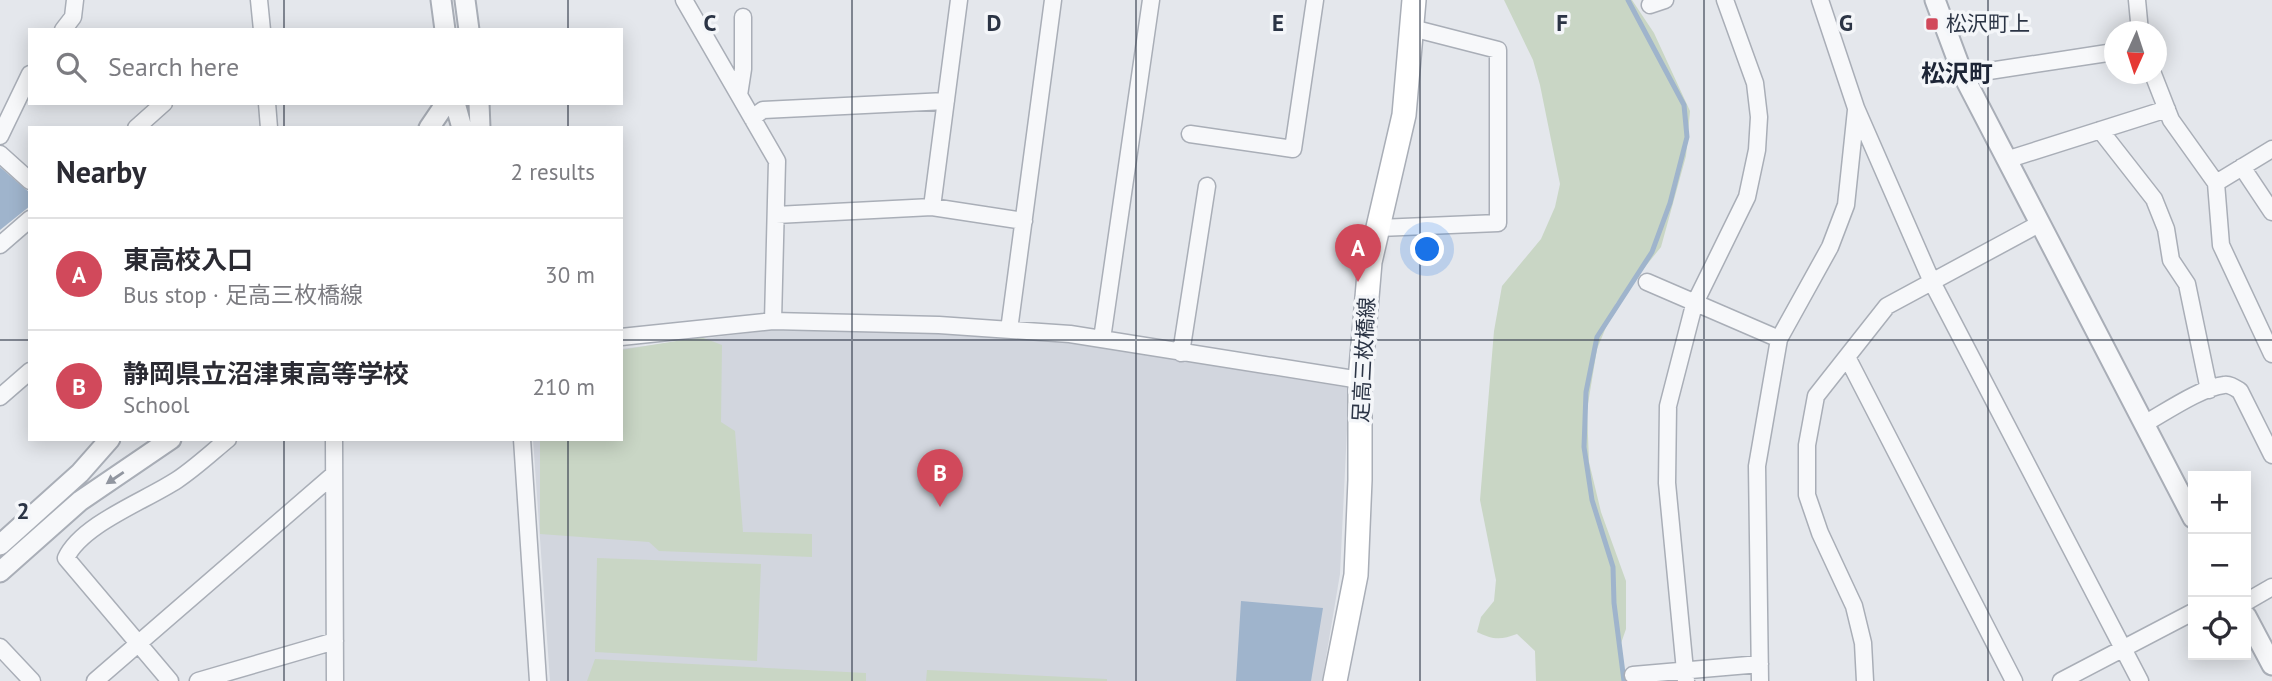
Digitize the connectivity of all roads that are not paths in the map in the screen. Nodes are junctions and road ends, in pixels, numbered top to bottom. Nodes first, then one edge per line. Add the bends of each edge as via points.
1 (75, 0) edge
2 (260, 0) edge
3 (441, 0) edge
4 (465, 0) edge
5 (684, 0) edge
6 (959, 0) edge
7 (1054, 0) edge
8 (1151, 0) edge
9 (1315, 0) edge
10 (1414, 0) edge
11 (1725, 0) edge
12 (1820, 0) edge
13 (1935, 0) edge
14 (2137, 0) edge
15 (743, 17) dead end
16 (2139, 21) edge
17 (258, 26) edge
18 (1412, 27) junction
19 (65, 28) edge
20 (445, 28) edge
21 (469, 28) edge
22 (2104, 54) edge
23 (1962, 75) junction
24 (28, 79) edge
25 (2156, 84) edge
26 (739, 95) junction
27 (946, 100) junction
28 (162, 105) edge
29 (267, 105) edge
30 (445, 105) edge
31 (456, 105) edge
32 (479, 105) edge
33 (1856, 108) junction
34 (2167, 109) junction
35 (752, 118) junction
36 (138, 126) edge
37 (269, 126) edge
38 (430, 126) edge
39 (461, 126) edge
40 (480, 126) edge
41 (2100, 130) junction
42 (1190, 134) dead end
43 (0, 136) edge
44 (2272, 149) edge
45 (0, 154) edge
46 (2006, 160) junction
47 (2242, 167) junction
48 (28, 179) edge
49 (2216, 183) junction
50 (1207, 186) dead end
51 (932, 207) junction
52 (2272, 212) edge
53 (776, 215) junction
54 (28, 221) edge
55 (1024, 221) junction
56 (2039, 224) junction
57 (1378, 228) junction
58 (0, 245) edge
59 (1647, 282) dead end
60 (1932, 282) junction
61 (1694, 305) junction
62 (773, 321) junction
63 (1009, 330) junction
64 (623, 337) edge
65 (1102, 339) junction
66 (1779, 339) junction
67 (1181, 353) junction
68 (2272, 354) edge
69 (1847, 358) junction
70 (28, 373) edge
71 (1360, 380) junction
72 (2209, 390) junction
73 (0, 397) edge
74 (2144, 424) junction
75 (108, 441) edge
76 (168, 441) edge
77 (226, 441) edge
78 (334, 441) edge
79 (522, 441) edge
80 (2272, 455) edge
81 (333, 475) junction
82 (2188, 508) edge
83 (0, 545) edge
84 (0, 572) edge
85 (2272, 587) edge
86 (2251, 599) edge
87 (2188, 615) edge
88 (2251, 625) edge
89 (335, 641) junction
90 (140, 645) junction
91 (0, 647) edge
92 (2124, 650) junction
93 (2270, 658) edge
94 (1760, 664) junction
95 (1633, 676) dead end
96 (1686, 676) edge
97 (32, 681) edge
98 (95, 681) edge
99 (170, 681) edge
100 (198, 681) edge
101 (335, 681) edge
102 (538, 681) edge
103 (1335, 681) edge
104 (1760, 681) edge
105 (1865, 681) edge
106 (2014, 681) edge
107 (2061, 681) edge
108 (2140, 681) edge

1 - 19 street via 73,17
2 - 17 street
3 - 20 street
4 - 21 street
5 - 26 street
6 - 27 street
7 - 55 street
8 - 65 street
9 - 42 street via 1293,149
10 - 18 main road, 足高三枚橋線
11 - 61 street via 1755,83 1757,150 1747,197
12 - 33 street
13 - 23 street
14 - 16 street
15 - 26 street
18 - 57 main road, 足高三枚橋線 via 1404,115
18 - 57 street via 1498,50 1498,223
22 - 23 street
23 - 46 street
24 - 43 street
25 - 34 street
26 - 35 street
27 - 35 street via 763,110
27 - 51 street
28 - 36 street
29 - 37 street
30 - 38 street
31 - 39 street
32 - 40 street
33 - 60 street
33 - 66 street via 1846,205 1830,247
34 - 41 street
34 - 49 street
35 - 53 street via 777,161
41 - 46 street
41 - 72 street via 2154,199 2166,229 2171,260 2187,284
44 - 47 street
45 - 48 street
46 - 56 street
47 - 49 street
47 - 52 street
49 - 68 street via 2221,245
50 - 67 street
51 - 53 street
51 - 55 street
53 - 62 street
54 - 58 street
55 - 63 street
56 - 60 street
56 - 74 street
57 - 71 main road, 足高三枚橋線 via 1370,262
59 - 61 street
60 - 69 street via 1887,306
60 - 92 street
61 - 66 street
61 - 96 street via 1668,406 1665,442
62 - 63 street
62 - 64 street
63 - 65 street
65 - 67 street
66 - 94 street via 1757,466
67 - 71 street
69 - 105 street via 1816,396 1807,444 1807,495 1854,606 1863,643
69 - 106 street
70 - 73 street
71 - 103 main road, 足高三枚橋線 via 1356,575
72 - 74 street
72 - 80 street via 2224,385 2239,391
74 - 82 street
75 - 83 street via 80,473
76 -> 84 street via 80,501
77 - 90 street via 177,480 99,526 66,558
78 - 81 street
79 - 102 street
81 - 89 street
81 - 90 street
85 - 86 street
87 - 92 street
88 - 93 street
89 - 100 street
89 - 101 street
90 - 98 street
90 - 99 street
91 - 97 street
92 - 107 street
92 - 108 street
94 - 96 street
94 - 104 street
95 - 96 street

